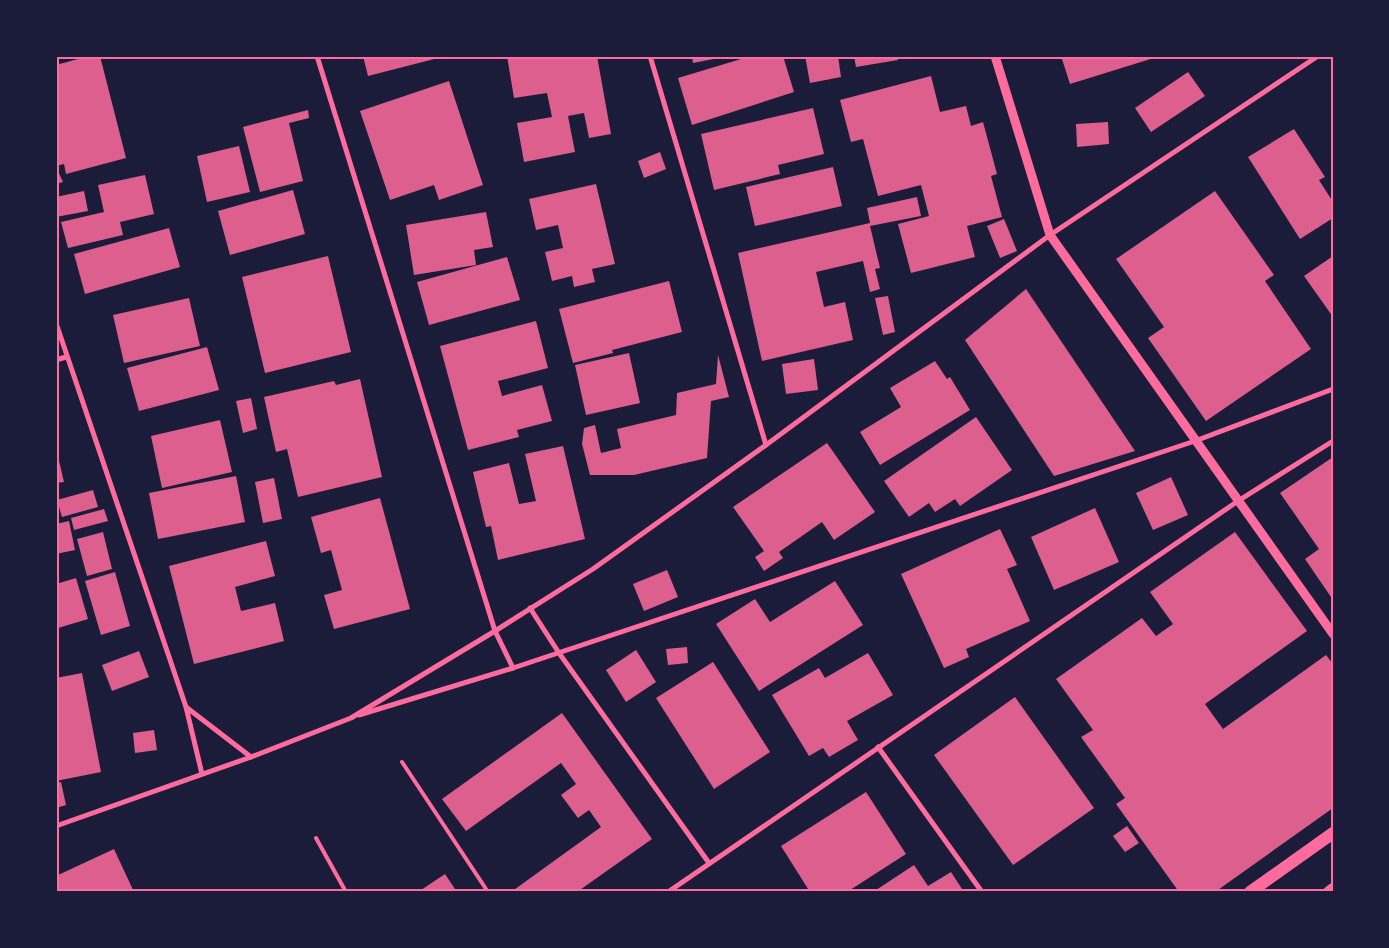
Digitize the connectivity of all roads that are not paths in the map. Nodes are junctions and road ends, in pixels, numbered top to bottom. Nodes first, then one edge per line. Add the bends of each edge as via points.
1 (317, 56) edge
2 (650, 56) edge
3 (994, 56) edge
4 (1318, 56) edge
5 (1050, 235) junction
6 (56, 323) edge
7 (66, 356) junction
8 (56, 360) edge
9 (1333, 389) edge
10 (1195, 441) junction
11 (1333, 441) edge
12 (766, 445) junction
13 (1238, 501) junction
14 (530, 608) junction
15 (495, 631) junction
16 (1333, 634) edge
17 (559, 653) junction
18 (514, 668) junction
19 (186, 707) junction
20 (351, 718) junction
21 (878, 747) junction
22 (251, 757) junction
23 (402, 762) dead end
24 (202, 774) junction
25 (56, 826) edge
26 (1333, 833) edge
27 (316, 838) dead end
28 (709, 863) junction
29 (1333, 889) edge
30 (346, 892) edge
31 (488, 892) edge
32 (668, 892) edge
33 (982, 892) edge
34 (1250, 892) edge
35 (1329, 892) edge

1 - 15 street
2 - 12 street
3 - 5 street
4 - 5 street
5 - 10 street
5 - 12 street
6 - 7 street
7 - 8 street
7 - 19 street
9 - 10 street
10 - 13 street
10 - 17 street
11 - 13 street
12 - 14 street via 592,569
13 - 16 street
13 - 21 street
14 - 15 street
14 - 17 street
15 - 18 street
15 - 20 street
17 - 18 street
17 - 28 street
18 - 20 street
19 - 22 street
19 - 24 street
20 - 22 street
21 - 28 street
21 - 33 street
22 - 24 street
23 - 31 lane
24 - 25 street
26 - 34 main road
27 - 30 lane
28 - 32 street
29 - 35 main road

